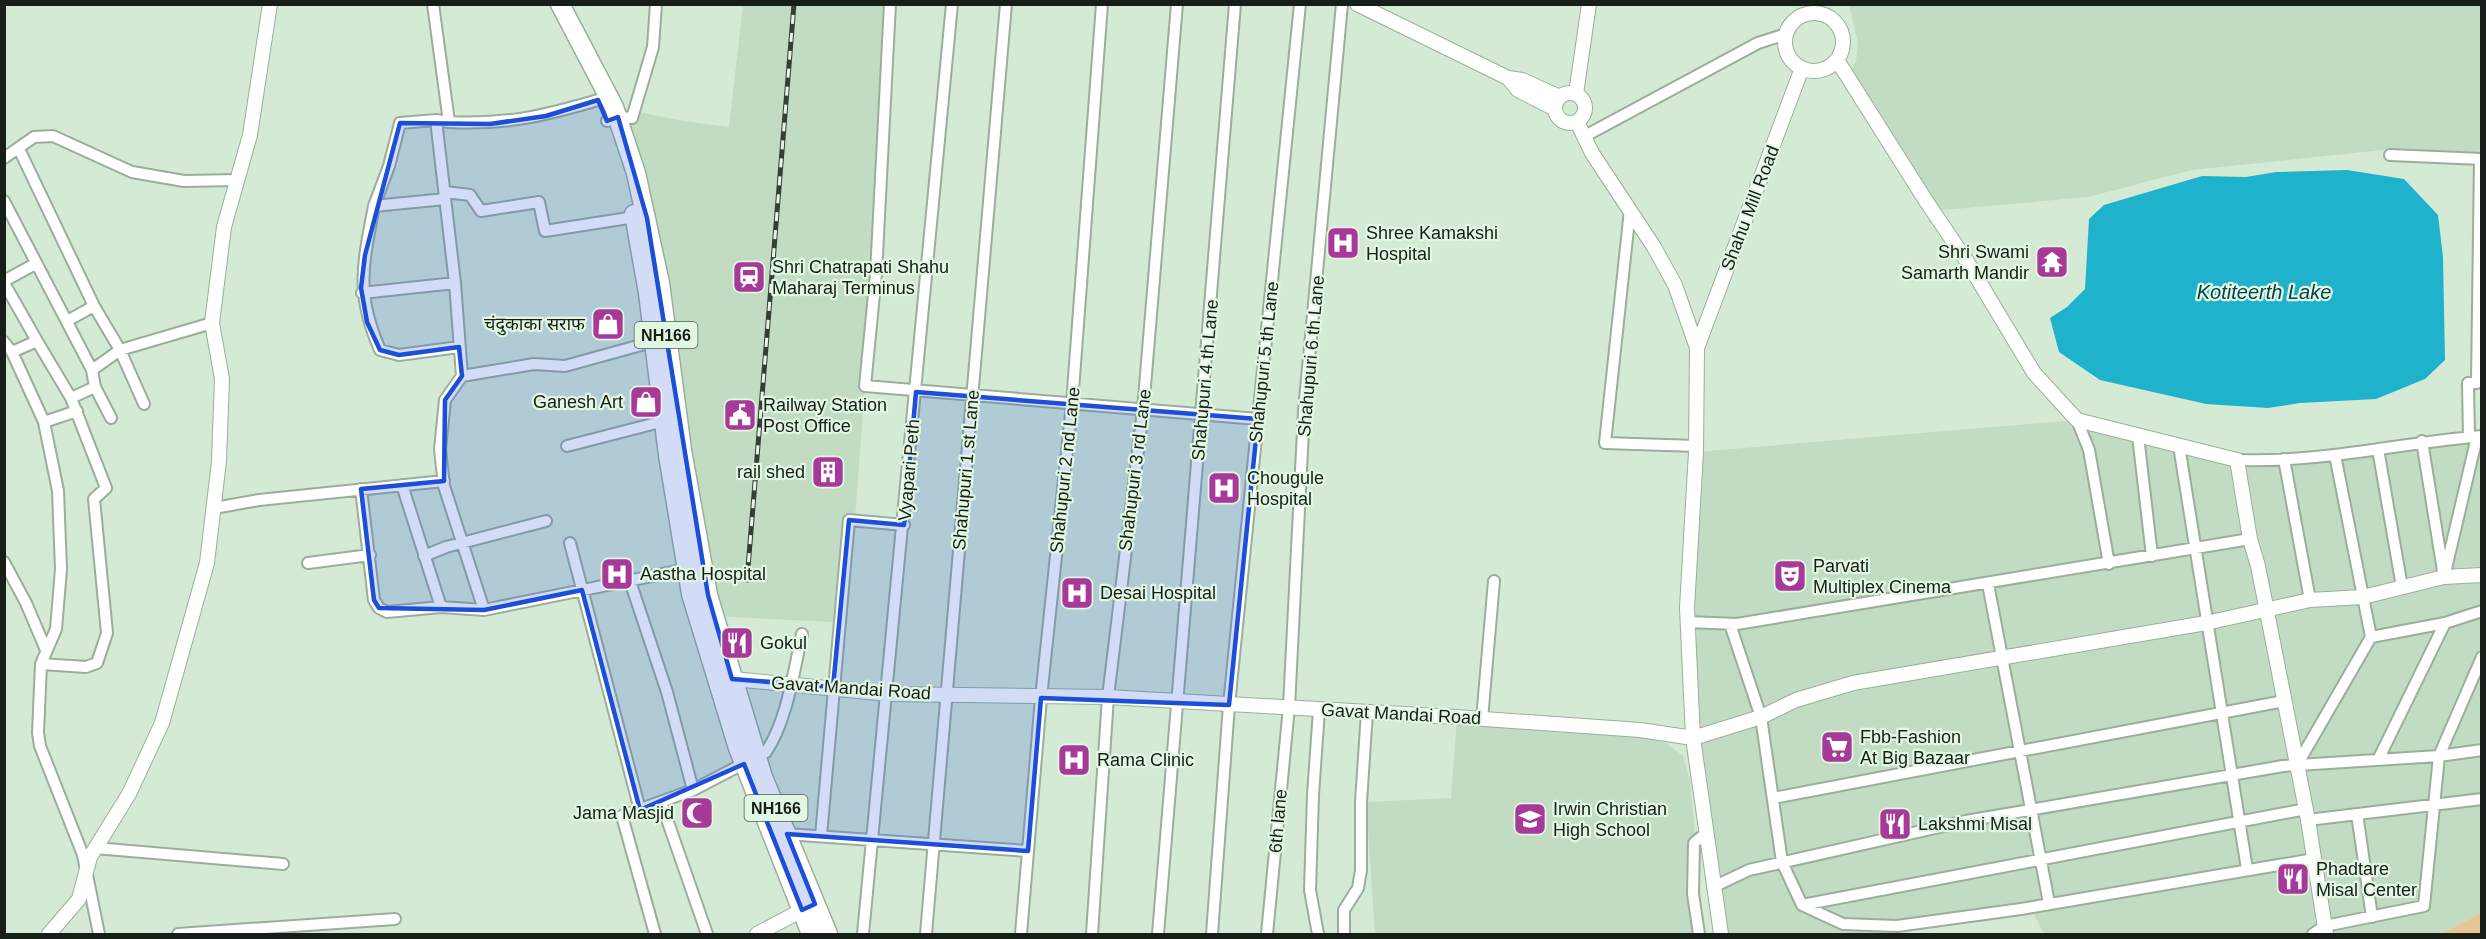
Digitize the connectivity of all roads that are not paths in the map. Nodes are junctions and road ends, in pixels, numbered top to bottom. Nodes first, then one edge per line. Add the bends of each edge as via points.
1 (270, 4) edge
2 (433, 4) edge
3 (551, 4) edge
4 (560, 4) edge
5 (656, 4) edge
6 (890, 4) edge
7 (952, 4) edge
8 (1006, 4) edge
9 (1102, 4) edge
10 (1177, 4) edge
11 (1235, 4) edge
12 (1300, 4) edge
13 (1342, 4) edge
14 (1357, 4) edge
15 (1580, 4) edge
16 (1589, 4) edge
17 (1827, 10) edge
18 (1786, 34) junction
19 (1837, 60) junction
20 (1802, 68) junction
21 (1564, 98) junction
22 (598, 100) junction
23 (613, 119) junction
24 (436, 120) junction
25 (448, 122) junction
26 (1577, 122) junction
27 (1585, 136) junction
28 (20, 149) junction
29 (2390, 155) dead end
30 (4, 158) edge
31 (2481, 159) edge
32 (237, 180) junction
33 (445, 195) junction
34 (4, 201) edge
35 (374, 206) junction
36 (1629, 210) junction
37 (634, 217) junction
38 (35, 264) junction
39 (4, 282) edge
40 (455, 283) junction
41 (362, 293) junction
42 (94, 306) junction
43 (67, 321) junction
44 (212, 323) junction
45 (37, 341) junction
46 (4, 342) edge
47 (652, 342) junction
48 (459, 347) junction
49 (1697, 348) junction
50 (120, 350) junction
51 (12, 352) junction
52 (92, 370) junction
53 (462, 376) junction
54 (95, 387) junction
55 (916, 392) junction
56 (973, 396) junction
57 (71, 398) junction
58 (144, 404) dead end
59 (1072, 404) junction
60 (1143, 410) junction
61 (77, 411) junction
62 (1202, 415) junction
63 (111, 418) dead end
64 (670, 419) junction
65 (1258, 419) junction
66 (2078, 420) junction
67 (44, 422) junction
68 (2138, 436) junction
69 (2476, 437) edge
70 (2422, 441) junction
71 (567, 446) dead end
72 (1696, 446) junction
73 (2179, 446) junction
74 (2378, 449) junction
75 (2335, 455) junction
76 (2237, 459) junction
77 (2284, 459) junction
78 (444, 481) junction
79 (402, 484) junction
80 (361, 489) junction
81 (214, 508) junction
82 (546, 521) dead end
83 (904, 525) junction
84 (2250, 539) junction
85 (462, 542) junction
86 (570, 543) dead end
87 (2194, 549) junction
88 (370, 555) junction
89 (424, 556) junction
90 (2152, 556) junction
91 (4, 562) edge
92 (308, 563) dead end
93 (2109, 564) junction
94 (687, 569) junction
95 (2481, 575) edge
96 (2444, 577) junction
97 (630, 581) junction
98 (1494, 581) dead end
99 (1988, 584) junction
100 (2403, 587) junction
101 (582, 590) junction
102 (2363, 597) junction
103 (2310, 600) junction
104 (441, 607) junction
105 (484, 610) junction
106 (2266, 610) junction
107 (2481, 611) edge
108 (1687, 622) junction
109 (2206, 623) junction
110 (2445, 623) junction
111 (1730, 624) junction
112 (802, 634) dead end
113 (2371, 637) junction
114 (46, 650) junction
115 (2481, 657) edge
116 (2002, 660) junction
117 (41, 664) junction
118 (732, 679) junction
119 (791, 684) junction
120 (833, 687) junction
121 (888, 694) junction
122 (946, 694) junction
123 (1108, 697) junction
124 (1041, 698) junction
125 (2284, 701) junction
126 (1178, 703) junction
127 (1229, 705) junction
128 (1288, 707) junction
129 (1319, 710) junction
130 (1367, 712) junction
131 (2221, 712) junction
132 (1761, 717) junction
133 (1482, 719) junction
134 (1693, 738) junction
135 (2020, 750) junction
136 (2481, 750) edge
137 (2439, 756) junction
138 (2378, 760) junction
139 (751, 761) junction
140 (2297, 765) junction
141 (2232, 775) junction
142 (693, 790) junction
143 (1773, 798) junction
144 (2481, 799) edge
145 (661, 802) junction
146 (2434, 805) junction
147 (640, 810) junction
148 (2031, 810) junction
149 (2307, 814) junction
150 (2357, 814) junction
151 (2240, 819) junction
152 (1706, 833) junction
153 (786, 834) junction
154 (821, 836) junction
155 (874, 842) junction
156 (933, 845) junction
157 (95, 848) junction
158 (1028, 852) junction
159 (2041, 859) junction
160 (2314, 859) junction
161 (1782, 862) junction
162 (283, 864) dead end
163 (86, 867) junction
164 (2247, 869) junction
165 (1713, 887) junction
166 (2049, 903) junction
167 (1802, 905) junction
168 (809, 907) junction
169 (2372, 916) junction
170 (394, 919) dead end
171 (2321, 932) edge
172 (49, 934) edge
173 (99, 934) edge
174 (178, 934) edge
175 (655, 934) edge
176 (707, 934) edge
177 (757, 934) edge
178 (811, 934) edge
179 (828, 934) edge
180 (863, 934) edge
181 (926, 934) edge
182 (1021, 934) edge
183 (1092, 934) edge
184 (1158, 934) edge
185 (1212, 934) edge
186 (1267, 934) edge
187 (1318, 934) edge
188 (1344, 934) edge
189 (1699, 934) edge
190 (1721, 934) edge

1 - 32 street via 250,135
2 - 25 street
3 - 22 highway, NH166
4 - 23 highway, NH166
5 - 23 street via 653,47 632,118
6 - 55 street via 876,274 865,386
7 - 55 street, Vyapari Peth
8 - 56 street, Shahupuri 1 st Lane
9 - 59 street, Shahupuri 2 nd Lane
10 - 60 street, Shahupuri 3 rd Lane
11 - 62 street, Shahupuri 4 th Lane
12 - 65 street, Shahupuri 5 th Lane
13 - 128 street, Shahupuri 6 th Lane via 1304,411
14 - 21 street via 1508,78 1518,90
15 - 21 street
16 - 21 street
17 - 18 street via 1804,14
17 - 19 street via 1842,34
18 - 20 street via 1789,55
18 - 27 street via 1758,43
19 - 20 street via 1821,70
19 - 66 street via 2034,372
20 - 49 street, Shahu Mill Road
21 - 26 street via 1563,122
21 - 26 street via 1585,105 1584,115
22 - 23 highway, NH166
22 - 25 street via 546,116 490,124
23 - 37 highway, NH166
23 - 64 highway, NH166 via 636,173 658,271
24 - 25 street
24 - 33 street
24 - 35 street via 400,123
26 - 27 street
27 - 36 street
28 - 30 street
28 - 32 street via 34,137 53,136 132,172 184,181
28 - 42 street
29 - 31 street
31 - 69 street via 2477,383 2468,383
32 - 44 street via 224,227
33 - 35 street
33 - 37 street via 470,195 482,211 539,202 545,231
33 - 40 street
34 - 38 street
35 - 41 street
36 - 49 street via 1675,285
36 - 72 street via 1605,443
37 - 47 highway, NH166
38 - 39 street
38 - 43 street
39 - 45 street
40 - 41 street
40 - 48 street
41 - 48 street via 367,322 380,350 399,355
42 - 43 street
42 - 50 street
43 - 52 street
44 - 50 street
44 - 81 street via 222,379
45 - 51 street
45 - 57 street
46 - 51 street
47 - 53 street via 565,366 534,364
47 - 64 highway, NH166
48 - 53 street
49 - 72 street
50 - 52 street
50 - 58 street
51 - 67 street
52 - 54 street
53 - 78 street via 445,400 440,449
54 - 57 street
54 - 63 street
55 - 56 street
55 - 83 street, Vyapari Peth
56 - 59 street
56 - 122 street, Shahupuri 1 st Lane
57 - 61 street
59 - 60 street
59 - 124 street, Shahupuri 2 nd Lane
60 - 62 street
60 - 123 street, Shahupuri 3 rd Lane
61 - 67 street
61 - 117 street via 106,488 94,499 107,633 97,663 86,667
62 - 65 street
62 - 126 street, Shahupuri 4 th Lane
64 - 71 street
64 - 94 highway, NH166
64 - 118 highway, NH166 via 708,595
65 - 127 street, Shahupuri 5 th Lane
66 - 68 street
66 - 93 street via 2089,450
67 - 114 street via 58,491 61,569 56,629
68 - 73 street
68 - 90 street
69 - 70 street
69 - 96 street
70 - 74 street
70 - 96 street
72 - 108 street
73 - 76 street
73 - 87 street
74 - 75 street
74 - 100 street
75 - 77 street
75 - 102 street
76 - 77 street
76 - 84 street
77 - 103 street
78 - 79 street
78 - 85 street
79 - 80 street
79 - 89 street
80 - 81 street
80 - 88 street
81 - 157 street via 207,563 162,723 129,794
82 - 85 street
83 - 120 street via 849,520
83 - 121 street, Vyapari Peth
84 - 87 street
84 - 106 street
85 - 89 street
85 - 105 street
86 - 101 street
87 - 90 street
87 - 109 street
88 - 92 street
88 - 104 street via 374,600 379,608 396,612
89 - 104 street
90 - 93 street
91 - 114 street
93 - 99 street
94 - 97 street
94 - 139 highway, NH166 via 696,610
95 - 96 street
96 - 100 street
97 - 101 street
97 - 142 street via 667,692
98 - 133 street
99 - 111 street
99 - 116 street
100 - 102 street
101 - 105 street
101 - 147 street
102 - 103 street
102 - 113 street
103 - 106 street
104 - 105 street
106 - 109 street
106 - 125 street
107 - 110 street
108 - 111 street
108 - 134 street
109 - 116 street via 2071,644
109 - 131 street
110 - 113 street
110 - 138 street
111 - 132 street
112 - 119 street
113 - 140 street
114 - 117 street
115 - 137 street
116 - 132 street via 1853,683 1796,699
116 - 135 street
117 - 163 street via 40,746 73,823
118 - 119 street, Gavat Mandai Road
118 - 139 highway, NH166
119 - 120 street, Gavat Mandai Road
119 - 139 street via 773,742
120 - 121 street, Gavat Mandai Road
120 - 154 street
121 - 122 street, Gavat Mandai Road
121 - 155 street, Vyapari Peth
122 - 124 street, Gavat Mandai Road
122 - 156 street, Shahupuri 1 st Lane
123 - 124 street, Gavat Mandai Road
123 - 126 street, Gavat Mandai Road
123 - 183 street, Shahupuri 3 rd Lane
124 - 158 street, Shahupuri 2 nd Lane
125 - 131 street
125 - 140 street
126 - 127 street, Gavat Mandai Road
126 - 184 street, Shahupuri 4 th Lane
127 - 128 street, Gavat Mandai Road
127 - 185 street, Shahupuri 5 th Lane
128 - 129 street, Gavat Mandai Road
128 - 186 street, 6th lane
129 - 130 street, Gavat Mandai Road
129 - 187 street via 1310,890
130 - 133 street, Gavat Mandai Road
130 - 188 street via 1361,870 1358,888 1344,910
131 - 135 street
131 - 141 street
132 - 134 street
132 - 143 street
133 - 134 street, Gavat Mandai Road via 1640,730
134 - 152 street
135 - 143 street
135 - 148 street
136 - 137 street
137 - 138 street
137 - 146 street
138 - 140 street
139 - 142 street
139 - 153 highway, NH166
139 - 168 highway, NH166
140 - 141 street
140 - 149 street
141 - 148 street
141 - 151 street
142 - 145 street
143 - 161 street
144 - 146 street
145 - 147 street
145 - 176 street
146 - 150 street
146 - 169 street via 2424,906
147 - 175 street via 621,816
148 - 159 street
148 - 161 street
149 - 150 street
149 - 151 street
149 - 160 street
150 - 169 street
151 - 159 street
151 - 164 street
152 - 165 street
152 - 189 street via 1694,843 1693,894
153 - 154 street
153 - 168 highway, NH166
154 - 155 street
155 - 156 street
155 - 180 street, Vyapari Peth
156 - 158 street
156 - 181 street, Shahupuri 1 st Lane
157 - 162 street
157 - 163 street
158 - 182 street, Shahupuri 2 nd Lane
159 - 166 street
159 - 167 street
160 - 164 street
160 - 171 street
161 - 165 street via 1749,870
161 - 167 street
163 - 172 street via 79,899
163 - 173 street
164 - 166 street
165 - 190 street
166 - 167 street via 1897,926 1843,924
168 - 177 street
168 - 178 highway, NH166
168 - 179 highway, NH166
169 - 171 street
170 - 174 street

